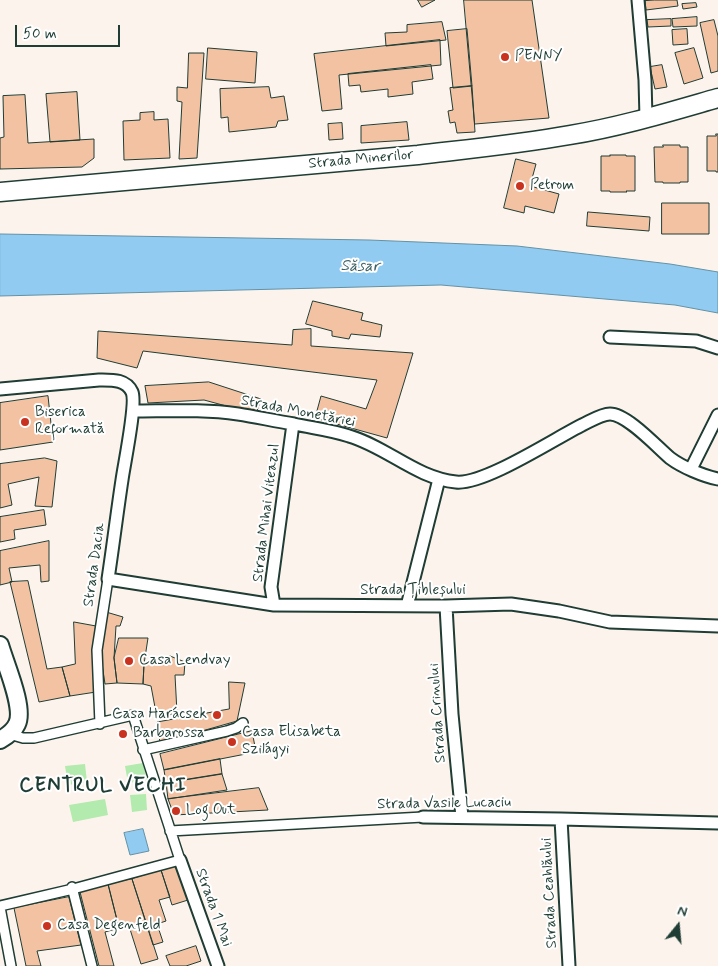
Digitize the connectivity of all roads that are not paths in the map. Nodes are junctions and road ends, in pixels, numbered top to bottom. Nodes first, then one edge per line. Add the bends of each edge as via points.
1 (638, 0) edge
2 (718, 98) edge
3 (646, 118) junction
4 (0, 192) edge
5 (610, 338) dead end
6 (718, 348) edge
7 (0, 389) edge
8 (133, 411) junction
9 (718, 415) edge
10 (293, 424) junction
11 (691, 469) junction
12 (439, 479) junction
13 (718, 480) edge
14 (108, 579) junction
15 (274, 605) junction
16 (407, 606) junction
17 (446, 606) junction
18 (718, 626) edge
19 (0, 645) edge
20 (100, 723) junction
21 (243, 723) dead end
22 (5, 737) edge
23 (144, 750) junction
24 (423, 817) joint
25 (462, 817) junction
26 (561, 819) junction
27 (718, 823) edge
28 (171, 831) junction
29 (180, 860) junction
30 (72, 888) junction
31 (0, 907) edge
32 (11, 966) edge
33 (92, 966) edge
34 (218, 966) edge
35 (569, 966) edge

1 - 3 street
2 - 3 main road, Strada Minerilor
3 - 4 main road, Strada Minerilor via 570,135 418,155
5 - 6 street via 696,341
7 - 8 street via 114,380 125,383 133,393
8 - 10 street, Strada Monetăriei via 238,414
8 - 14 street, Strada Dacia
9 - 11 street
10 - 12 street, Strada Monetăriei via 350,436
10 - 15 street, Strada Mihai Viteazul via 272,587
11 - 12 street, Strada Monetăriei via 672,459 622,417 610,414 476,479 457,483
11 - 13 street, Strada Monetăriei
12 - 16 street
14 - 15 street, Strada Țibleșului
14 - 20 street, Strada Dacia via 97,650
15 - 16 street, Strada Țibleșului
16 - 17 street, Strada Țibleșului
17 - 18 street, Strada Țibleșului via 511,604 610,622
17 - 25 street, Strada Crinului
19 - 22 main road via 20,711 17,724
20 - 22 street via 34,738
20 - 23 street via 133,715
21 - 23 street via 228,731
23 - 28 street
24 - 25 street, Strada Vasile Lucaciu
24 - 28 street, Strada Vasile Lucaciu
25 - 26 street, Strada Vasile Lucaciu
26 - 27 street, Strada Vasile Lucaciu
26 - 35 street, Strada Ceahlăului
28 - 29 street
29 - 30 street
29 - 34 street, Strada 1 Mai
30 - 31 street
30 - 33 street
31 - 32 street

